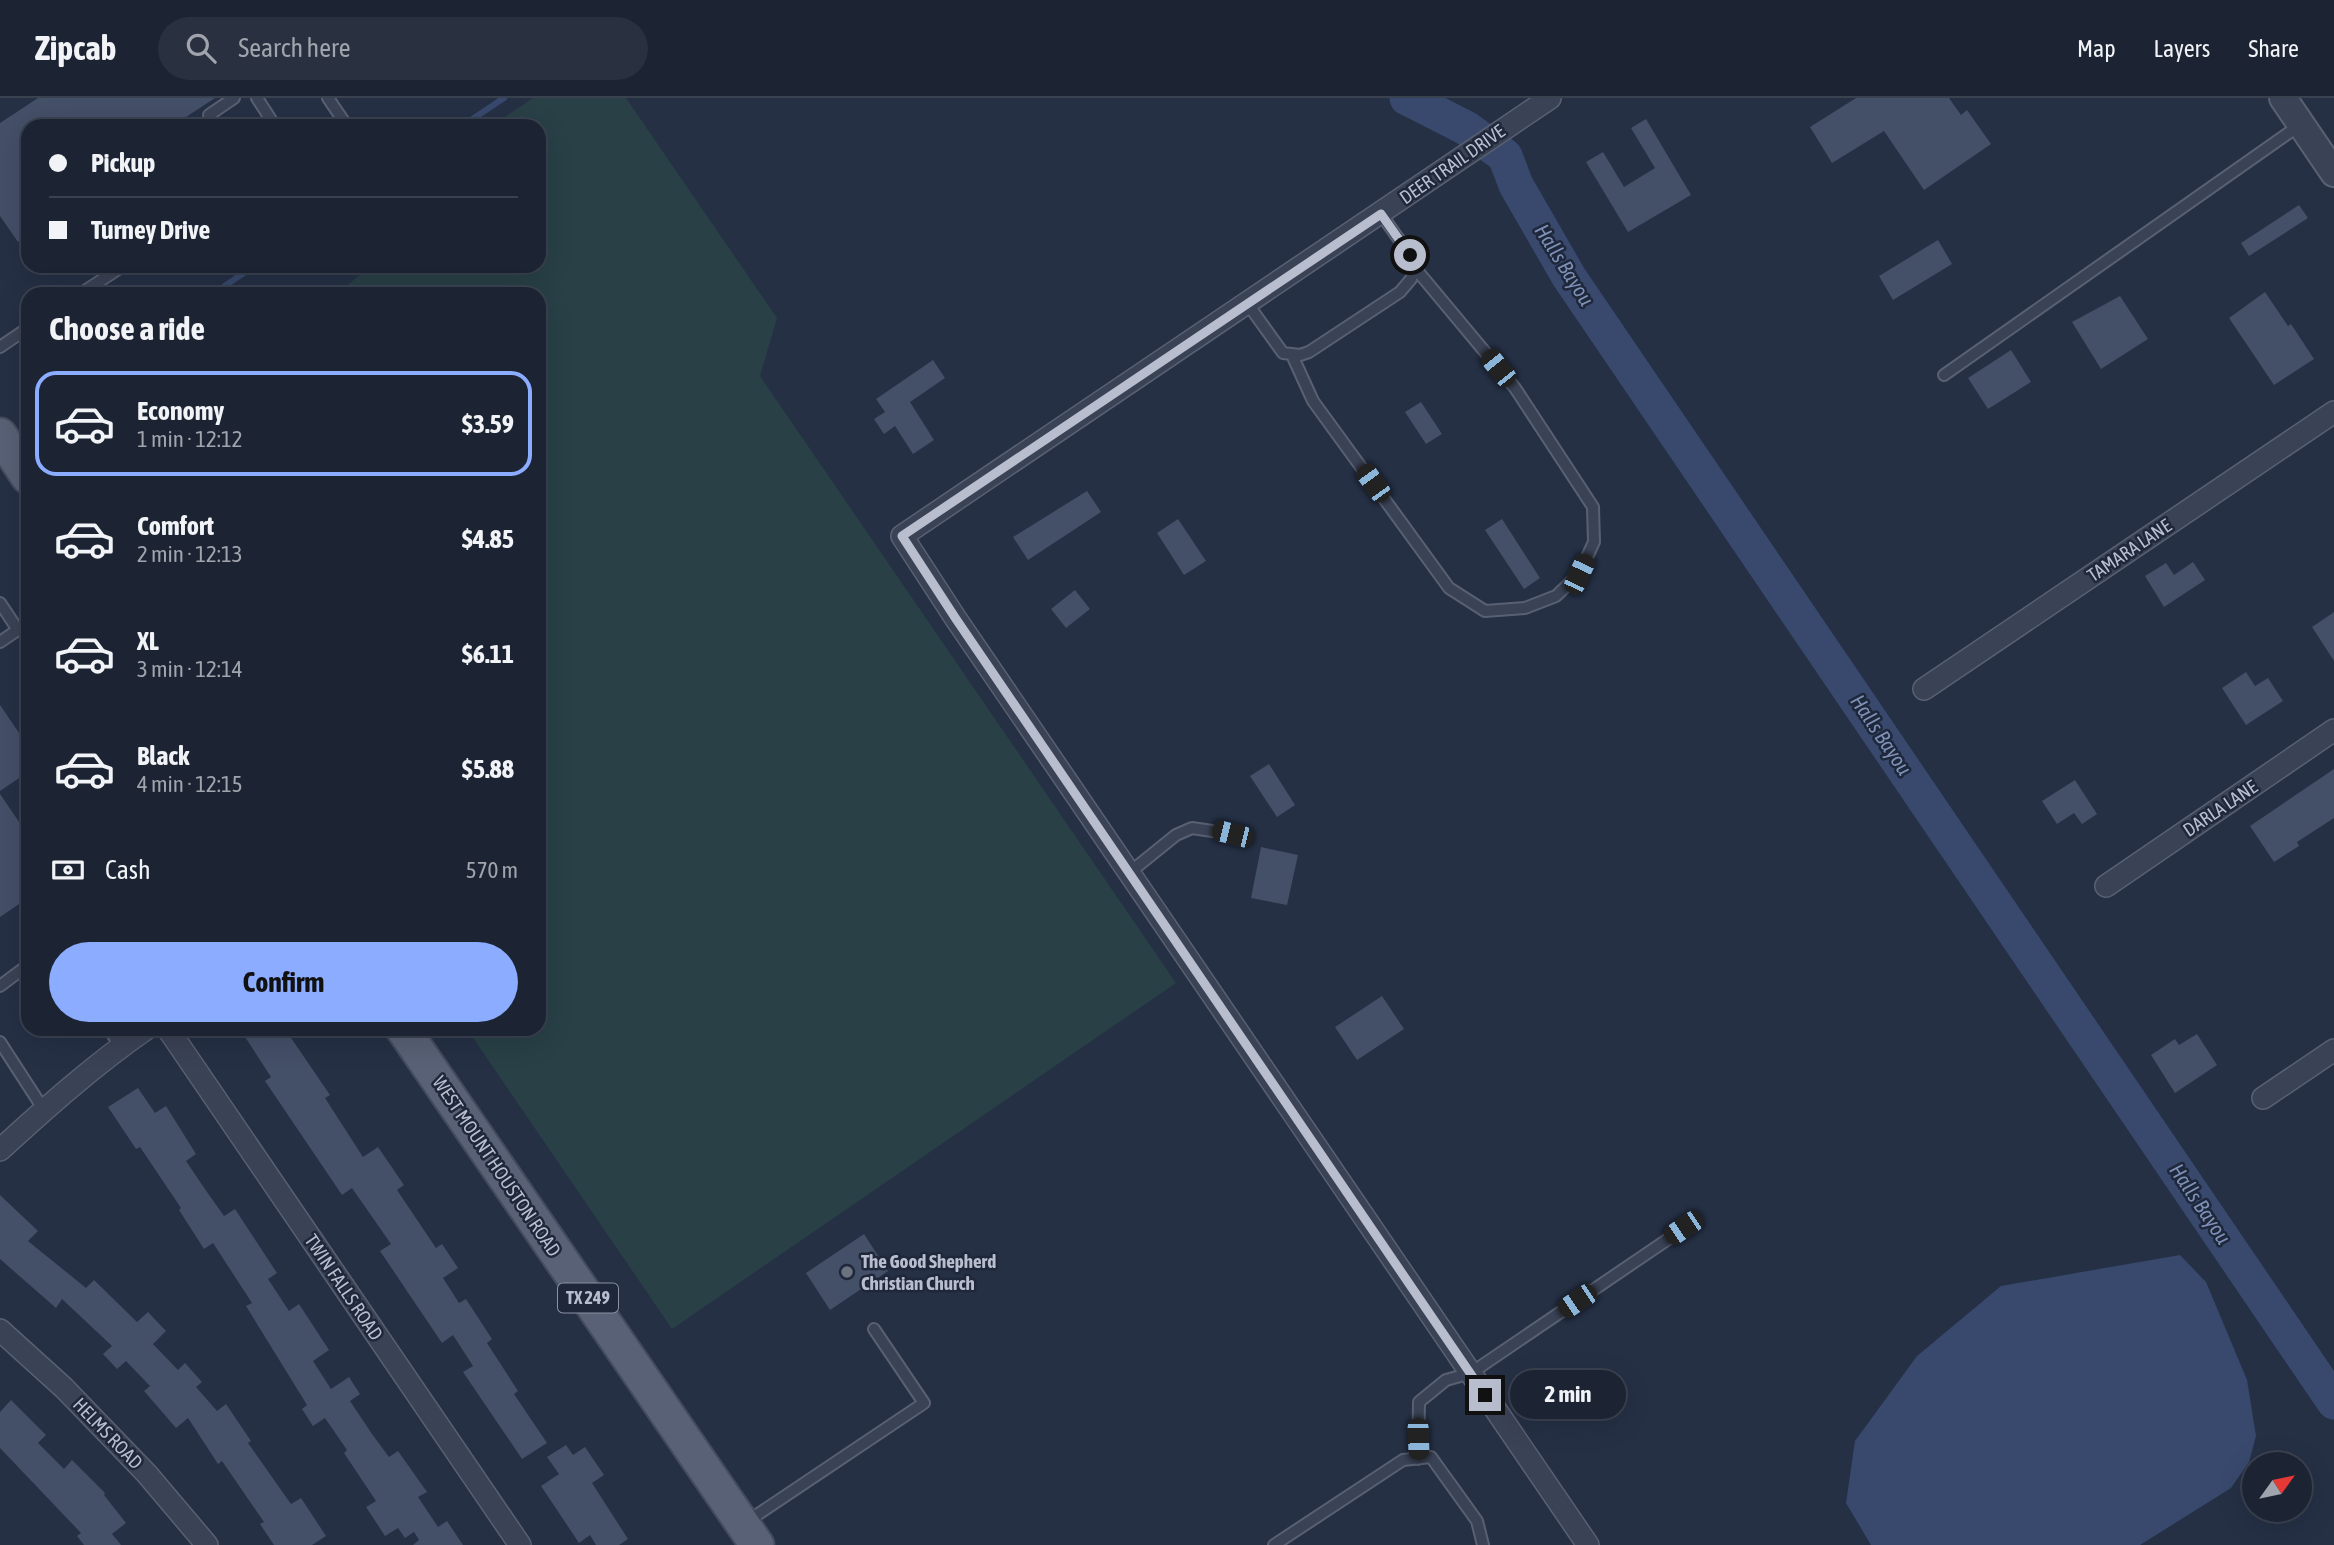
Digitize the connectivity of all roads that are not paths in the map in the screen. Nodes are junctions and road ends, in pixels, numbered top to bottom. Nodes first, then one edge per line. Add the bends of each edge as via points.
1 (234, 98) edge
2 (257, 98) edge
3 (328, 98) edge
4 (2283, 98) edge
5 (1547, 99) edge
6 (212, 119) edge
7 (270, 119) edge
8 (342, 119) edge
9 (2301, 124) junction
10 (2334, 173) edge
11 (1381, 214) junction
12 (1415, 268) junction
13 (112, 273) edge
14 (91, 287) edge
15 (1247, 303) junction
16 (21, 332) edge
17 (0, 346) edge
18 (1292, 355) junction
19 (1944, 376) dead end
20 (2334, 412) edge
21 (1, 437) edge
22 (21, 467) edge
23 (0, 603) edge
24 (21, 624) edge
25 (21, 627) edge
26 (0, 642) edge
27 (1924, 689) dead end
28 (2334, 730) edge
29 (1232, 834) dead end
30 (1129, 873) junction
31 (2105, 886) dead end
32 (21, 970) edge
33 (0, 986) edge
34 (173, 1036) edge
35 (408, 1036) edge
36 (115, 1038) edge
37 (0, 1042) edge
38 (2334, 1049) edge
39 (2263, 1098) dead end
40 (44, 1110) junction
41 (0, 1150) edge
42 (1683, 1228) dead end
43 (874, 1329) dead end
44 (0, 1330) edge
45 (1471, 1373) junction
46 (1418, 1459) junction
47 (750, 1535) edge
48 (207, 1545) edge
49 (520, 1545) edge
50 (1274, 1545) edge
51 (1482, 1545) edge
52 (1588, 1545) edge

1 - 6 lane via 209,115
2 - 7 lane
3 - 8 lane
4 - 9 street
5 - 11 street, DEER TRAIL DRIVE
9 - 10 street
9 - 19 lane
11 - 12 lane
11 - 15 street, DEER TRAIL DRIVE
12 - 18 lane via 1400,292 1310,352
12 - 18 lane via 1515,388 1593,507 1594,542 1579,574 1556,596 1525,608 1485,611 1449,588 1313,401
13 - 14 lane
15 - 18 lane via 1283,353
15 - 30 street, DEER TRAIL DRIVE via 902,536
16 - 17 lane
20 - 27 street, TAMARA LANE
21 - 22 main road
23 - 24 lane
25 - 26 lane
28 - 31 street, DARLA LANE
29 - 30 lane via 1192,828 1175,835
30 - 45 street
32 - 33 lane
34 - 49 street, TWIN FALLS ROAD
35 - 47 main road, WEST MOUNT HOUSTON ROAD / TX 249
36 - 40 street
37 - 40 lane
38 - 39 street
40 - 41 street
42 - 45 lane
43 - 47 lane via 924,1403
44 - 48 street, HELMS ROAD via 147,1474
45 - 46 lane via 1446,1380 1419,1402
45 - 52 street
46 - 50 lane via 1403,1460
46 - 51 lane via 1431,1457 1477,1521

